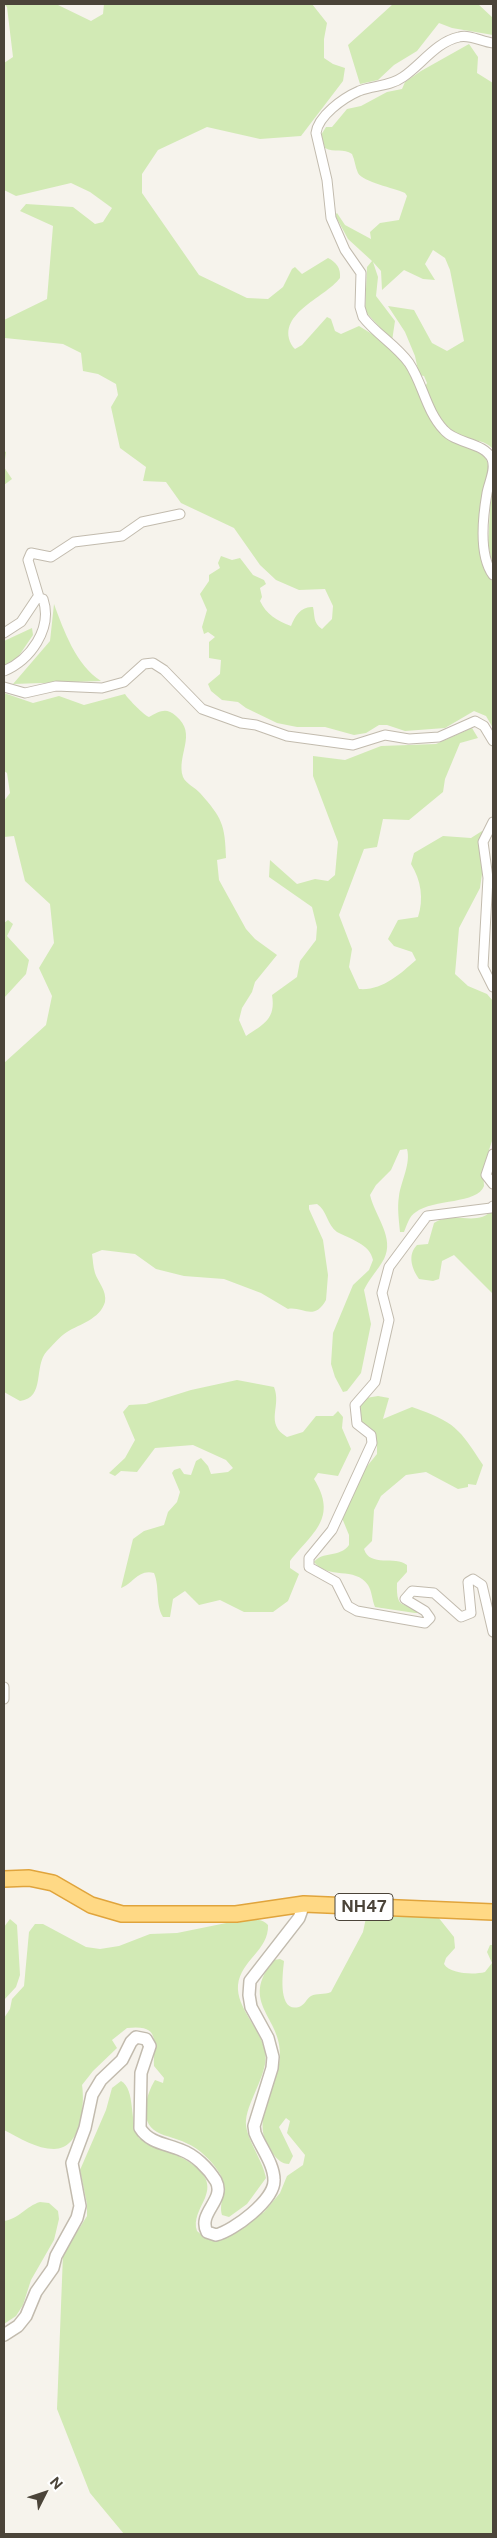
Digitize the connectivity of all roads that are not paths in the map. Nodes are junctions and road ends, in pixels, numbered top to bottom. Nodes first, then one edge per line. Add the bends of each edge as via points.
1 (493, 43) edge
2 (180, 514) dead end
3 (493, 574) edge
4 (39, 597) junction
5 (4, 633) edge
6 (4, 671) edge
7 (4, 687) edge
8 (493, 741) edge
9 (493, 822) edge
10 (493, 986) edge
11 (493, 1154) edge
12 (493, 1184) edge
13 (493, 1206) edge
14 (493, 1632) edge
15 (4, 1687) edge
16 (4, 1699) edge
17 (4, 1879) edge
18 (304, 1904) junction
19 (493, 1912) edge
20 (4, 2335) edge

1 - 3 street via 468,36 453,39 398,80 346,98 319,124 316,134 327,180 331,218 345,250 361,274 363,317 407,361 429,408 444,431 485,451 493,462 485,510 484,543 486,559
2 - 4 street via 142,522 122,536 74,542 51,557 31,552 28,560
4 - 5 street via 20,622
4 - 6 street via 44,600 45,610 38,642 21,662
7 - 8 street via 21,693 56,686 102,688 124,682 144,664 153,663 202,709 287,736 353,745 385,735 410,739 439,737 475,721 484,726
9 - 10 street via 483,842 488,878 483,967
11 - 12 street via 486,1175
13 - 14 street via 427,1216 389,1267 382,1294 389,1320 375,1382 355,1404 357,1424 371,1434 372,1442 332,1530 309,1558 310,1567 336,1582 348,1606 357,1611 426,1623 430,1618 425,1611 405,1599 412,1591 434,1593 461,1617 471,1613 468,1582 473,1579 482,1585
15 - 16 street
17 - 18 highway, NH47 via 29,1878 53,1883 91,1905 122,1914 236,1914
18 - 19 highway, NH47
18 - 20 street via 299,1918 254,1974 249,1988 251,2007 268,2038 273,2057 254,2126 274,2177 268,2194 251,2214 234,2227 216,2235 208,2232 205,2217 217,2194 214,2179 190,2154 151,2139 140,2128 141,2073 150,2046 146,2039 136,2036 122,2060 101,2080 92,2095 85,2128 72,2163 80,2206 77,2218 26,2316

